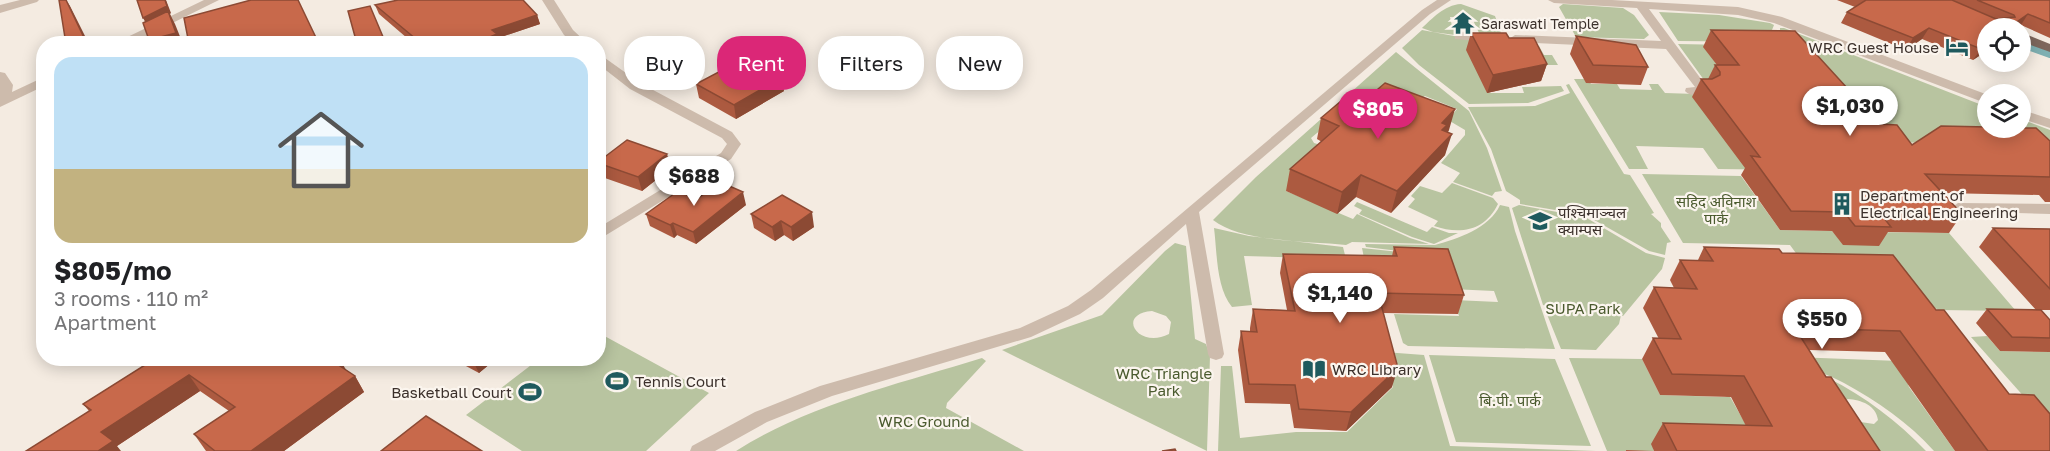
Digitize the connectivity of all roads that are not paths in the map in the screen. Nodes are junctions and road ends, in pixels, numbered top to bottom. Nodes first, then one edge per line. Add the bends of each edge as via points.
1 (33, 0) edge
2 (213, 0) edge
3 (549, 0) edge
4 (1445, 0) edge
5 (1554, 0) edge
6 (196, 3) edge
7 (1640, 5) junction
8 (0, 9) edge
9 (133, 36) edge
10 (573, 36) edge
11 (1459, 36) dead end
12 (2031, 40) edge
13 (1670, 45) junction
14 (2048, 45) edge
15 (606, 63) edge
16 (0, 76) edge
17 (36, 85) edge
18 (1691, 91) dead end
19 (1977, 96) edge
20 (2, 103) edge
21 (2031, 117) edge
22 (2050, 124) edge
23 (1958, 208) edge
24 (2050, 209) edge
25 (1191, 211) junction
26 (606, 230) edge
27 (1216, 354) dead end
28 (699, 451) edge

1 - 8 street
2 - 6 street
3 - 10 street
4 - 25 street
5 - 7 street
6 - 9 street
7 - 13 street
7 - 19 street via 1738,11 1778,20
11 - 13 street
12 - 14 main road
13 - 18 street via 1704,91
15 - 26 street via 635,86 727,135 734,144 726,156
16 - 20 street via 7,85
17 - 20 street
21 - 22 street
23 - 24 street
25 - 27 street
25 - 28 street via 1097,294 1051,322 826,391 761,417

